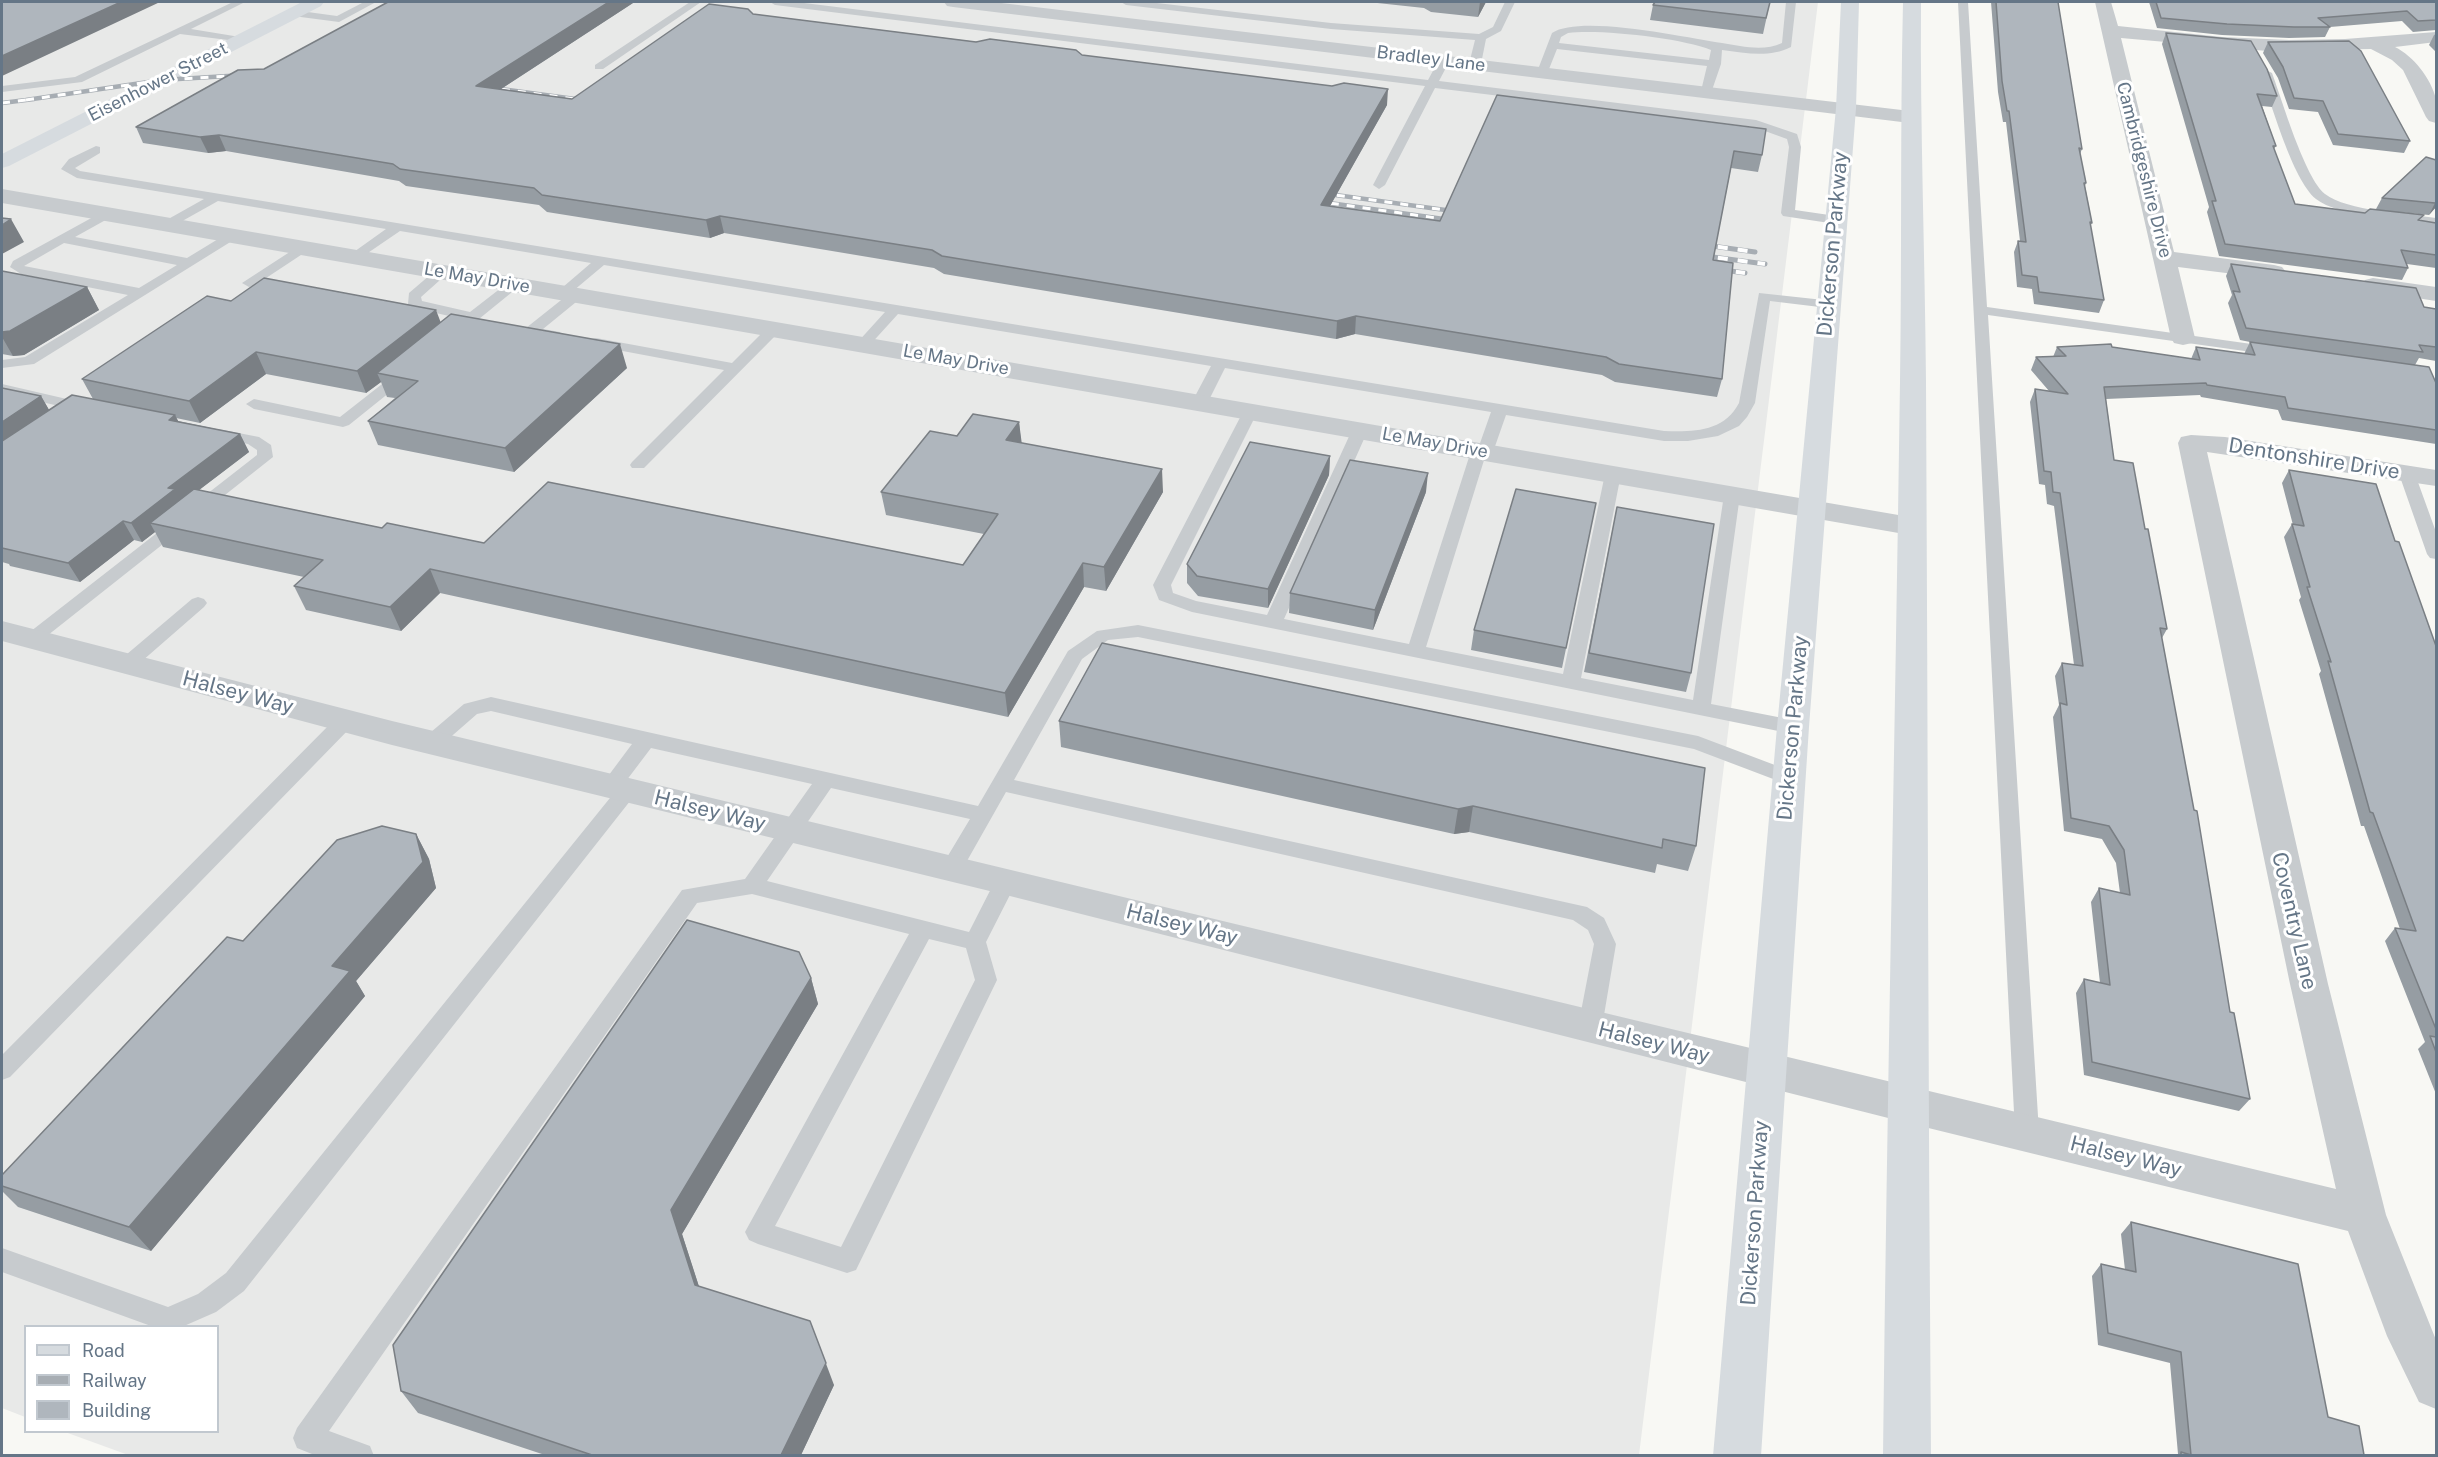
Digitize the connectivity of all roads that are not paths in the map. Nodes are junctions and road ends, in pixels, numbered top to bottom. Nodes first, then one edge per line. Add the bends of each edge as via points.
1 (240, 2) edge
2 (315, 2) edge
3 (371, 2) edge
4 (696, 2) edge
5 (775, 2) edge
6 (952, 2) edge
7 (1126, 2) edge
8 (1510, 2) edge
9 (1791, 2) edge
10 (1850, 2) edge
11 (1912, 2) edge
12 (1963, 2) edge
13 (2103, 2) edge
14 (840, 5) edge
15 (988, 6) junction
16 (293, 13) junction
17 (1266, 18) junction
18 (966, 25) junction
19 (1172, 28) junction
20 (2110, 31) junction
21 (179, 32) junction
22 (1251, 37) junction
23 (1481, 37) junction
24 (2436, 37) edge
25 (240, 40) junction
26 (2374, 43) junction
27 (1317, 45) junction
28 (1552, 45) junction
29 (1712, 45) junction
30 (1154, 48) junction
31 (2256, 54) junction
32 (1444, 60) junction
33 (1715, 63) junction
34 (1475, 64) junction
35 (599, 67) dead end
36 (1303, 67) junction
37 (1543, 72) junction
38 (1624, 81) junction
39 (1433, 83) junction
40 (2, 89) edge
41 (1707, 91) junction
42 (1617, 106) junction
43 (1846, 108) junction
44 (1910, 117) junction
45 (2436, 117) edge
46 (96, 150) dead end
47 (2, 162) edge
48 (1379, 185) dead end
49 (2, 196) edge
50 (216, 197) junction
51 (106, 214) junction
52 (1836, 220) junction
53 (2436, 222) edge
54 (168, 225) junction
55 (398, 227) junction
56 (233, 236) junction
57 (62, 239) junction
58 (302, 248) junction
59 (356, 257) junction
60 (2165, 258) junction
61 (601, 261) junction
62 (190, 263) junction
63 (442, 272) junction
64 (2295, 275) edge
65 (249, 283) dead end
66 (2354, 283) edge
67 (514, 284) junction
68 (141, 293) junction
69 (569, 294) junction
70 (2436, 294) edge
71 (1828, 304) junction
72 (895, 309) junction
73 (1981, 310) junction
74 (473, 317) junction
75 (774, 329) junction
76 (2183, 338) junction
77 (446, 340) edge
78 (863, 345) junction
79 (2287, 353) edge
80 (418, 362) edge
81 (1220, 363) junction
82 (2, 364) edge
83 (735, 368) junction
84 (2, 389) edge
85 (1200, 402) junction
86 (254, 404) dead end
87 (1500, 410) junction
88 (1250, 411) junction
89 (60, 419) edge
90 (1360, 430) junction
91 (206, 431) edge
92 (2191, 443) joint
93 (1482, 451) junction
94 (638, 465) dead end
95 (1613, 474) junction
96 (2407, 474) junction
97 (2436, 478) edge
98 (1732, 495) junction
99 (1811, 509) junction
100 (1910, 526) junction
101 (2436, 554) edge
102 (198, 603) dead end
103 (1273, 622) junction
104 (17, 635) edge
105 (1416, 651) junction
106 (127, 664) junction
107 (1570, 682) junction
108 (1701, 708) junction
109 (345, 721) junction
110 (1793, 727) junction
111 (646, 740) junction
112 (431, 743) junction
113 (1789, 778) junction
114 (826, 779) junction
115 (1001, 784) junction
116 (619, 789) junction
117 (982, 814) junction
118 (791, 831) junction
119 (951, 869) junction
120 (1006, 881) junction
121 (752, 886) junction
122 (923, 929) junction
123 (975, 942) junction
124 (1590, 1027) junction
125 (2, 1070) edge
126 (1766, 1071) junction
127 (1908, 1105) junction
128 (2027, 1132) junction
129 (2364, 1215) junction
130 (2, 1260) edge
131 (2436, 1386) edge
132 (360, 1455) edge
133 (1737, 1455) edge
134 (1907, 1455) edge

1 - 21 lane
2 - 16 main road, Eisenhower Street
3 - 16 lane via 339,19
4 - 35 lane
5 - 14 lane
6 - 15 street, Bradley Lane
7 - 17 lane
8 - 23 lane via 1497,29
9 - 29 lane via 1787,45 1780,49
10 - 43 main road, Dickerson Parkway
11 - 44 main road
12 - 73 lane
13 - 20 street, Cambridgeshire Drive
14 - 18 lane
15 - 18 lane
15 - 19 street, Bradley Lane
16 - 25 main road, Eisenhower Street
17 - 22 lane
17 - 23 lane
18 - 30 lane
19 - 22 street, Bradley Lane
19 - 30 lane
20 - 31 street
20 - 60 street, Cambridgeshire Drive
21 - 25 lane
21 - 40 lane via 78,80
22 - 27 street, Bradley Lane
23 - 34 lane
24 - 26 street
25 - 47 main road, Eisenhower Street
26 - 31 street
26 - 45 street via 2399,56 2411,68
27 - 32 street, Bradley Lane
27 - 36 lane
28 - 29 lane via 1559,32 1579,29
28 - 33 lane
28 - 37 lane
29 - 33 lane via 1717,49
30 - 36 lane
31 - 53 lane via 2272,83 2299,161 2321,196 2349,209
32 - 34 street, Bradley Lane
32 - 39 lane
33 - 41 lane
34 - 37 street, Bradley Lane
36 - 39 lane
37 - 38 street, Bradley Lane
38 - 41 street, Bradley Lane
38 - 42 lane
39 - 42 lane
39 - 48 lane
41 - 43 street, Bradley Lane
42 - 52 lane via 1756,124 1793,137 1788,213
43 - 44 street, Bradley Lane
43 - 52 main road, Dickerson Parkway
44 - 100 main road
46 - 50 lane via 68,169 77,174
49 - 51 street, Le May Drive
50 - 54 lane
50 - 55 lane
51 - 54 street, Le May Drive
51 - 57 lane
52 - 71 main road, Dickerson Parkway
54 - 56 street, Le May Drive
55 - 59 lane
55 - 61 lane
56 - 58 street, Le May Drive
56 - 62 lane
57 - 62 lane
57 - 68 lane via 17,267
58 - 59 street, Le May Drive
58 - 65 lane
59 - 63 street, Le May Drive
60 - 64 street
60 - 76 street, Cambridgeshire Drive
61 - 69 lane
61 - 72 lane
62 - 68 lane
63 - 67 street, Le May Drive
63 - 74 lane via 414,296 415,304
66 - 70 street
67 - 69 street, Le May Drive
67 - 74 lane
68 - 82 lane via 29,361
69 - 75 street, Le May Drive
69 - 83 lane via 531,331
71 - 87 lane via 1764,296 1747,403 1734,423 1717,431 1693,437 1664,436
71 - 99 main road, Dickerson Parkway
72 - 78 lane
72 - 81 lane
73 - 76 lane
73 - 128 lane
74 - 77 lane
75 - 78 street, Le May Drive
75 - 83 lane
76 - 79 lane
78 - 85 street, Le May Drive
80 - 86 lane via 344,422
81 - 85 lane
81 - 87 lane
83 - 94 lane
84 - 89 lane via 85,407
85 - 88 street, Le May Drive
87 - 93 lane
88 - 90 street, Le May Drive
88 - 103 lane via 1162,585 1165,596 1192,606
90 - 93 street, Le May Drive
90 - 103 lane
91 - 104 lane via 253,441 265,448 265,457
92 - 96 street, Dentonshire Drive
92 - 129 street, Coventry Lane via 2306,973
93 - 95 street, Le May Drive
93 - 105 lane
95 - 98 street, Le May Drive
95 - 107 lane
96 - 97 street, Dentonshire Drive
96 - 101 lane
98 - 99 street, Le May Drive
98 - 108 lane
99 - 100 street, Le May Drive
99 - 110 main road, Dickerson Parkway
100 - 127 main road
102 - 106 lane
103 - 105 lane
104 - 106 street, Halsey Way
105 - 107 lane
106 - 109 street, Halsey Way
107 - 108 lane
108 - 110 lane
109 - 112 street, Halsey Way
109 - 125 lane
110 - 113 main road, Dickerson Parkway
111 - 112 lane via 491,704 471,709
111 - 114 lane
111 - 116 lane
112 - 116 street, Halsey Way
113 - 115 lane via 1698,743 1138,631 1103,635 1075,655
113 - 126 main road, Dickerson Parkway
114 - 117 lane
114 - 118 lane
115 - 117 lane
115 - 124 lane via 1579,913 1596,924 1605,944
116 - 118 street, Halsey Way
116 - 130 lane via 236,1282 207,1303 170,1320
117 - 119 lane
118 - 119 street, Halsey Way
118 - 121 lane
119 - 120 street, Halsey Way
120 - 123 lane
120 - 124 street, Halsey Way
121 - 122 lane
121 - 132 lane via 690,896 307,1437
122 - 123 lane
122 - 123 lane via 758,1232 847,1261 986,980
124 - 126 street, Halsey Way
126 - 127 street, Halsey Way
126 - 133 main road, Dickerson Parkway
127 - 128 street, Halsey Way
127 - 134 main road
128 - 129 street, Halsey Way
129 - 131 street, Coventry Lane via 2410,1336

